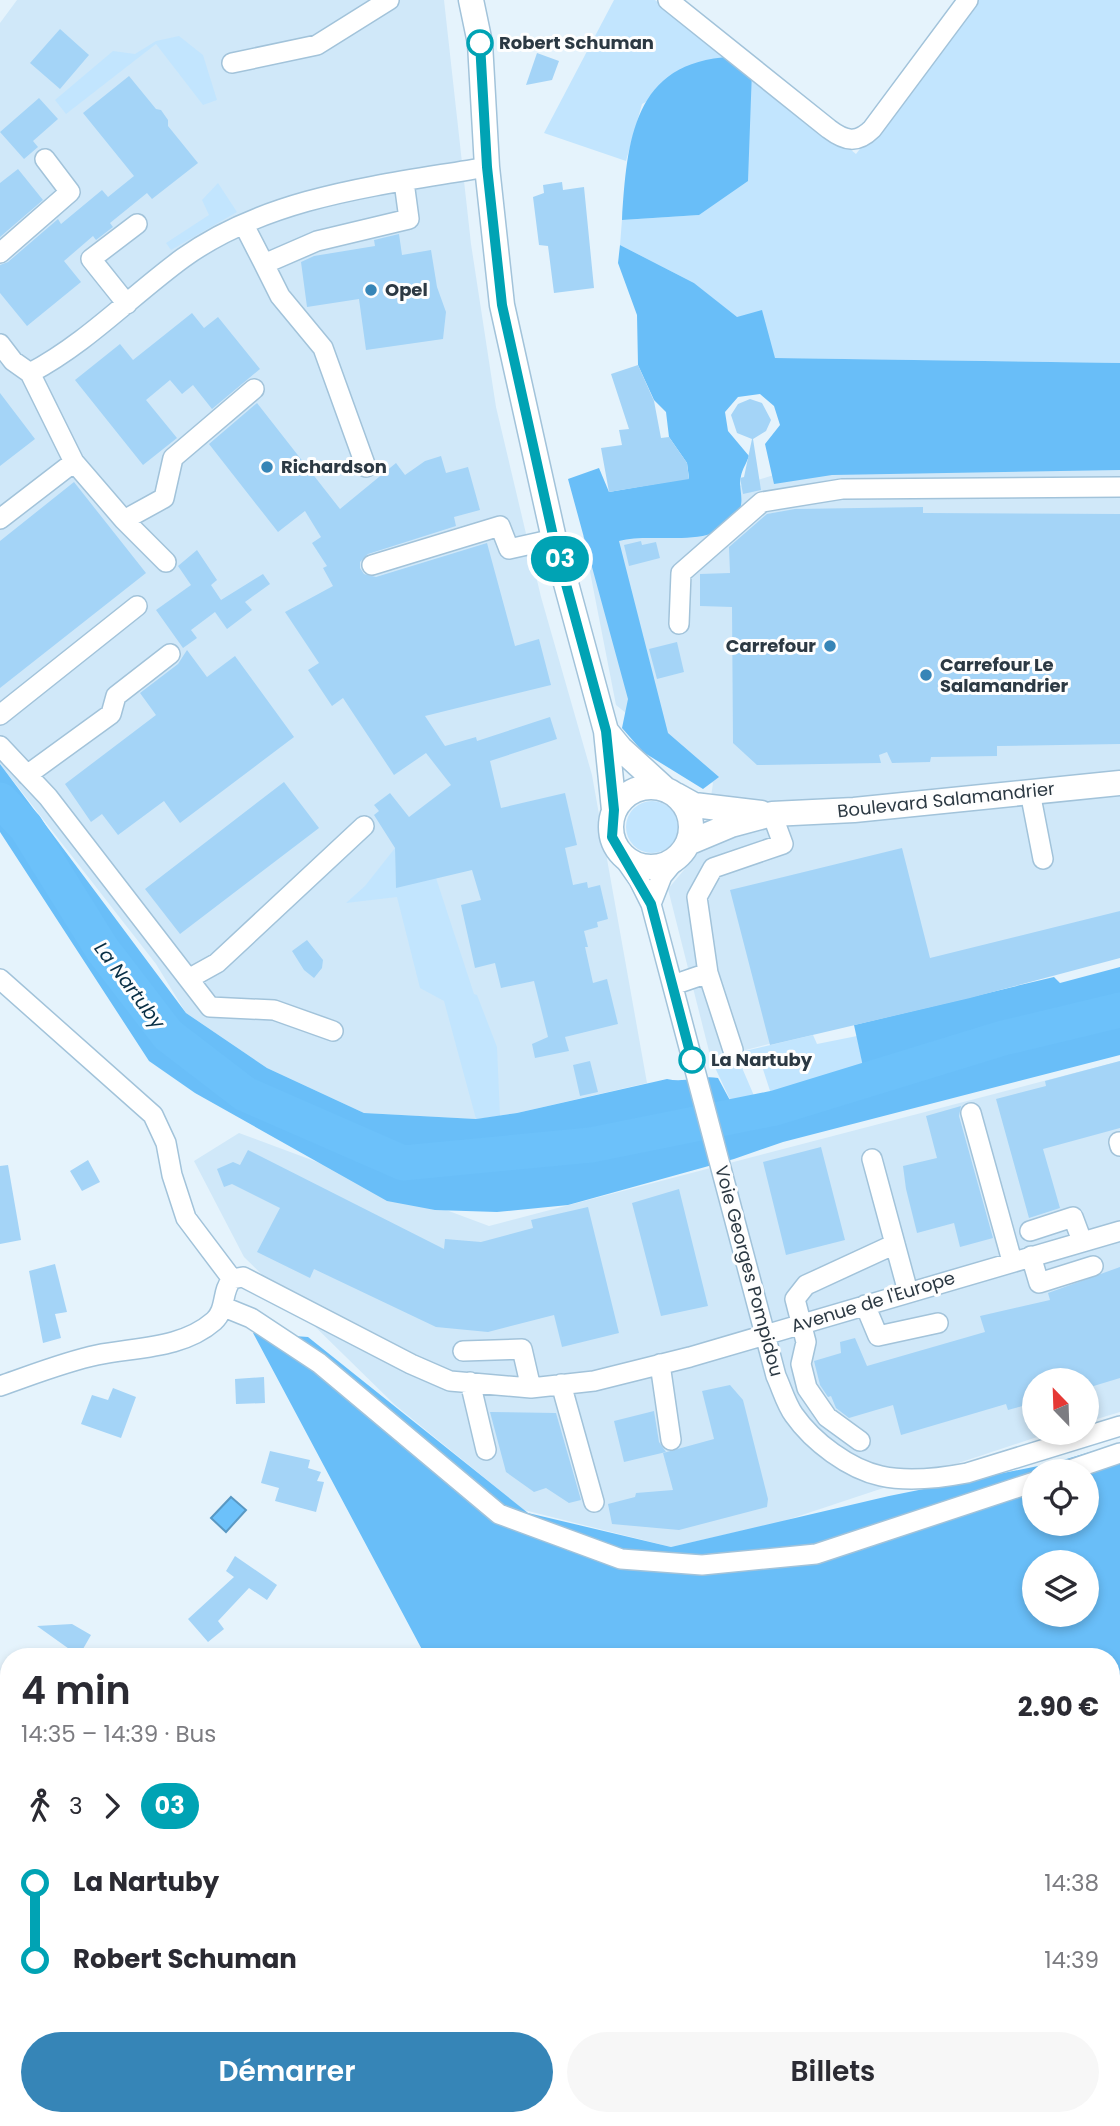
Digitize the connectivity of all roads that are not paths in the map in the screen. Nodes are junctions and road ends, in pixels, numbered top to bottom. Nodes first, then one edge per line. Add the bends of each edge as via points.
1 (389, 0) edge
2 (471, 0) edge
3 (668, 0) edge
4 (968, 0) edge
5 (232, 63) dead end
6 (45, 159) dead end
7 (487, 167) junction
8 (404, 182) junction
9 (137, 224) dead end
10 (244, 225) junction
11 (0, 253) edge
12 (264, 264) junction
13 (127, 303) junction
14 (0, 344) edge
15 (6, 366) edge
16 (30, 373) junction
17 (254, 389) dead end
18 (74, 462) junction
19 (366, 467) dead end
20 (1120, 487) edge
21 (0, 519) edge
22 (124, 520) junction
23 (554, 540) junction
24 (166, 562) dead end
25 (372, 565) dead end
26 (137, 606) dead end
27 (679, 624) dead end
28 (170, 654) dead end
29 (0, 715) edge
30 (606, 731) junction
31 (0, 746) edge
32 (27, 775) junction
33 (1120, 783) edge
34 (671, 792) junction
35 (1030, 792) junction
36 (614, 810) junction
37 (772, 814) junction
38 (364, 826) dead end
39 (682, 851) junction
40 (621, 854) junction
41 (1043, 859) dead end
42 (651, 904) junction
43 (708, 973) junction
44 (190, 978) junction
45 (0, 979) edge
46 (673, 985) junction
47 (333, 1031) dead end
48 (733, 1050) dead end
49 (971, 1114) dead end
50 (872, 1159) dead end
51 (1030, 1231) dead end
52 (1120, 1231) edge
53 (1082, 1241) junction
54 (895, 1244) junction
55 (1021, 1258) junction
56 (1093, 1266) dead end
57 (232, 1279) junction
58 (908, 1292) junction
59 (865, 1305) junction
60 (224, 1307) junction
61 (938, 1322) dead end
62 (799, 1323) junction
63 (765, 1335) junction
64 (463, 1351) dead end
65 (660, 1364) junction
66 (470, 1382) junction
67 (561, 1384) junction
68 (0, 1386) edge
69 (531, 1388) junction
70 (1120, 1426) edge
71 (671, 1440) dead end
72 (860, 1441) dead end
73 (486, 1450) dead end
74 (1120, 1454) edge
75 (1099, 1461) edge
76 (1022, 1486) edge
77 (594, 1502) dead end

1 - 5 street via 317,45
2 - 7 main road via 480,43
3 - 4 street via 848,140 863,138 872,129
6 - 11 street via 70,192
7 - 8 street
7 - 23 main road via 502,305
8 - 10 street via 296,204
8 - 12 street via 409,219 317,241
9 - 13 street via 91,260
10 - 12 street
10 - 13 street via 184,258
12 - 19 street via 280,296 323,348
13 - 16 street via 65,355
14 - 15 street
15 - 16 street
16 - 18 street
17 - 22 street via 173,458 163,498
18 - 21 street
18 - 22 street
20 - 27 street via 842,489 762,502 681,573
22 - 24 street
23 - 25 street via 509,549 500,526
23 - 30 main road
26 - 29 street
28 - 32 street via 116,696 111,715
30 - 34 main road
30 - 36 main road
31 - 32 street
32 - 44 street
33 - 35 main road, Boulevard Salamandrier
34 - 36 main road via 652,786 638,789
34 - 37 main road, Boulevard Salamandrier via 701,806
34 - 39 main road via 690,817
35 - 37 main road, Boulevard Salamandrier
35 - 41 street
36 - 40 main road via 610,830
37 - 39 main road, Boulevard Salamandrier via 731,825
37 - 43 street via 783,844 713,868 697,897
38 - 44 street via 217,963
39 - 40 main road via 657,867 644,867
39 - 42 street via 662,876
40 - 42 street, Voie Georges Pompidou
42 - 46 street, Voie Georges Pompidou
43 - 46 street
43 - 48 street
44 - 47 street via 210,1007 274,1010
45 - 57 street via 153,1115 166,1143 186,1218
46 - 63 street, Voie Georges Pompidou
49 - 55 street
50 - 54 street
51 - 53 street via 1073,1217
52 - 53 street, Avenue de l'Europe
53 - 55 street, Avenue de l'Europe
54 - 58 street
54 - 62 street via 806,1285 795,1299
55 - 56 street via 1040,1283
55 - 58 street, Avenue de l'Europe
57 - 60 street via 224,1289
57 - 66 street, Avenue de l'Europe via 243,1277 450,1381
58 - 59 street, Avenue de l'Europe
59 - 61 street via 878,1336
59 - 62 street, Avenue de l'Europe
60 - 68 street via 216,1320 195,1334 154,1347 97,1355
60 - 76 street via 251,1318 319,1363 499,1514 621,1559 702,1565 816,1554
62 - 63 street, Avenue de l'Europe
62 - 72 street via 806,1342 801,1364 807,1388 827,1417
63 - 65 street, Avenue de l'Europe
63 - 70 street, Voie Georges Pompidou via 793,1414 844,1460 881,1476 943,1478 967,1473
64 - 69 street via 522,1349
65 - 67 street, Avenue de l'Europe via 594,1381
65 - 71 street
66 - 69 street, Avenue de l'Europe
66 - 73 street
67 - 69 street, Avenue de l'Europe
67 - 77 street
74 - 75 street

